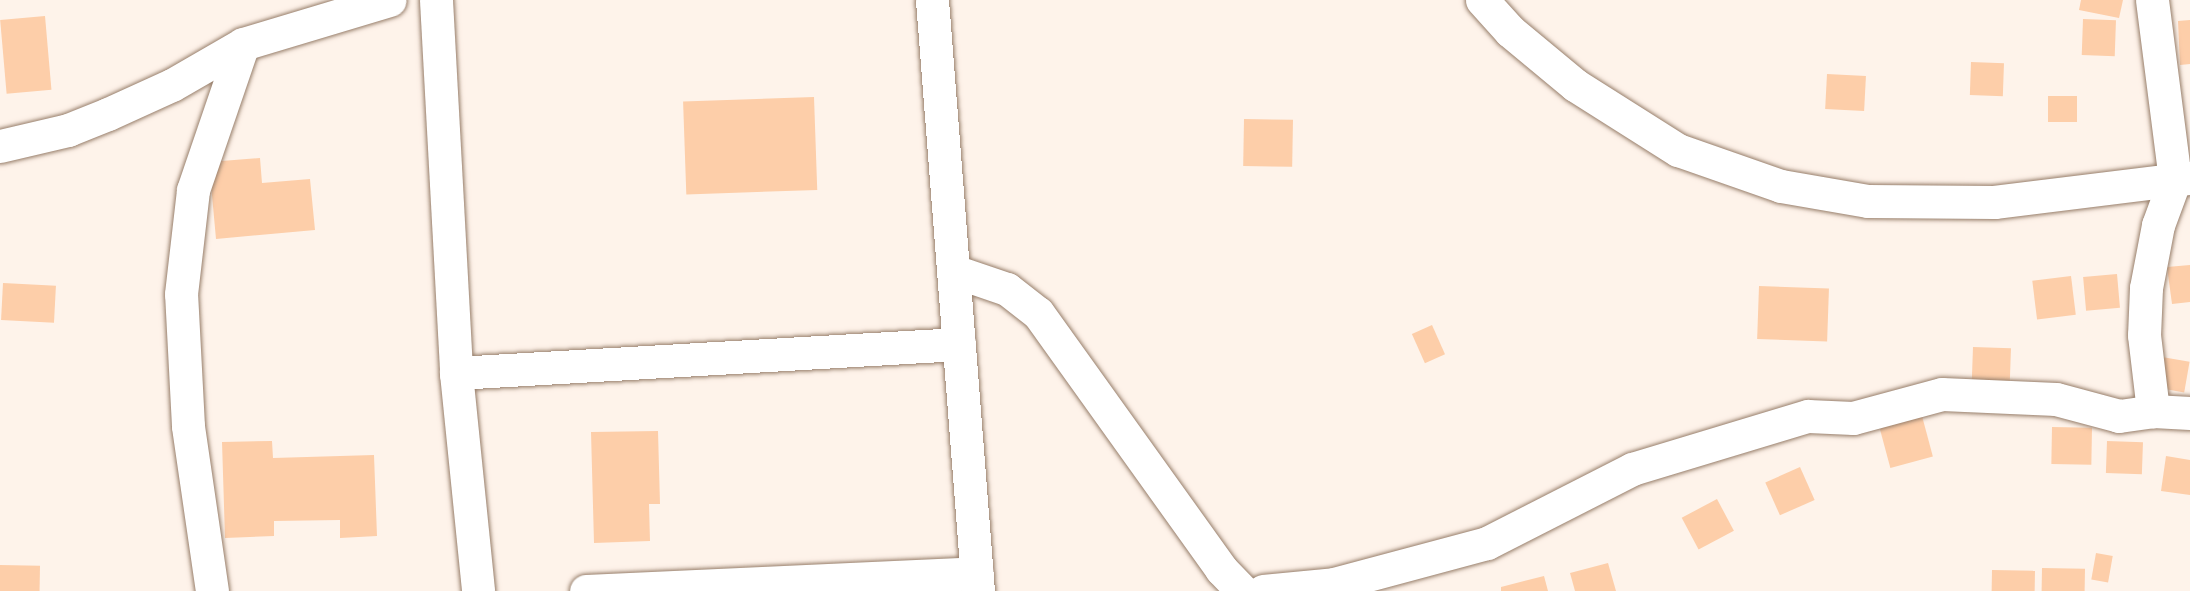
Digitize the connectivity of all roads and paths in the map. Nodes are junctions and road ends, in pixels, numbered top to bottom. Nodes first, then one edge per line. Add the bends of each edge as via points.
1 (390, 0) edge
2 (436, 0) edge
3 (932, 0) edge
4 (1482, 0) edge
5 (2152, 0) edge
6 (243, 44) junction
7 (2176, 89) edge
8 (0, 146) edge
9 (2183, 178) edge
10 (954, 271) junction
11 (959, 344) junction
12 (457, 373) junction
13 (2153, 411) junction
14 (2190, 413) edge
15 (977, 582) edge
16 (212, 591) edge
17 (478, 591) edge
18 (586, 591) edge
19 (1242, 591) edge
20 (1263, 591) edge

1 - 6 street
2 - 12 street
3 - 10 street
4 - 9 street via 1510,32 1575,85 1678,150 1782,186 1868,201 1994,202
5 - 7 street
6 - 8 street via 172,85 108,114
6 - 16 street via 193,190 181,294 188,426
7 - 9 street
9 - 13 street via 2158,225 2146,288 2144,335
10 - 11 street
10 - 19 street via 1007,289 1038,313 1221,569
11 - 12 street
11 - 15 street
12 - 17 street
13 - 14 street
13 - 20 street via 2119,416 2056,399 1942,394 1843,419 1808,416 1632,469 1487,543 1334,584
15 - 18 street

